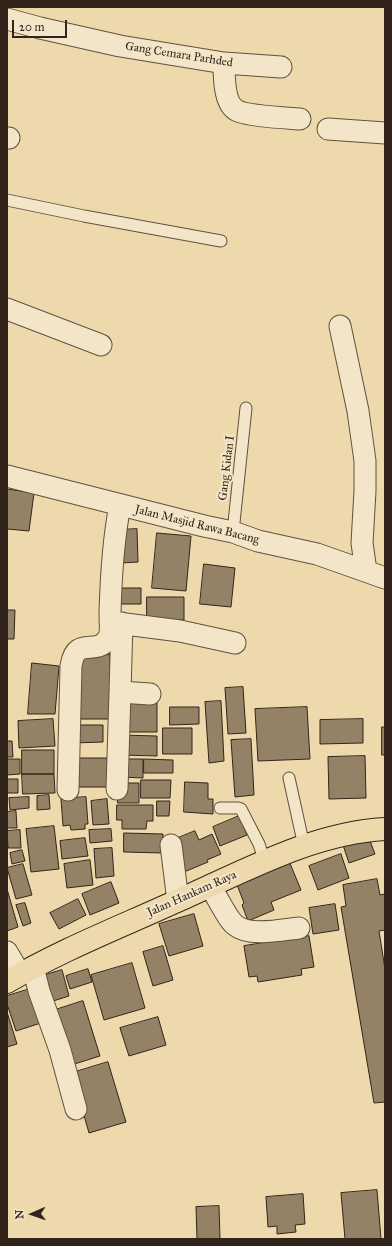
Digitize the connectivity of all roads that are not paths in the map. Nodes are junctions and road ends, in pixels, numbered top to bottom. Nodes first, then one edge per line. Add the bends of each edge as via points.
1 (7, 19) edge
2 (224, 63) junction
3 (281, 67) dead end
4 (300, 119) dead end
5 (328, 128) dead end
6 (385, 133) edge
7 (7, 200) edge
8 (221, 241) dead end
9 (7, 309) edge
10 (340, 326) dead end
11 (101, 345) dead end
12 (246, 408) dead end
13 (7, 476) edge
14 (120, 505) junction
15 (233, 532) junction
16 (366, 571) junction
17 (385, 578) edge
18 (116, 622) junction
19 (235, 643) dead end
20 (120, 692) junction
21 (150, 694) dead end
22 (289, 778) dead end
23 (117, 789) dead end
24 (68, 790) dead end
25 (220, 808) dead end
26 (385, 829) edge
27 (171, 845) dead end
28 (304, 846) junction
29 (260, 847) junction
30 (211, 885) junction
31 (178, 901) junction
32 (299, 928) dead end
33 (7, 952) edge
34 (20, 974) edge
35 (76, 1109) dead end

1 - 2 street, Gang Cemara Parhded via 120,46
2 - 3 street, Gang Cemara Parhded
2 - 4 street via 227,96 230,105 236,110
5 - 6 street
7 - 8 lane
9 - 11 street
10 - 16 street via 358,411 365,461 362,543
12 - 15 lane, Gang Kidan I
13 - 14 street, Jalan Masjid Rawa Bacang
14 - 15 street, Jalan Masjid Rawa Bacang
14 - 18 street via 112,567
15 - 16 street, Jalan Masjid Rawa Bacang via 258,541 317,554
16 - 17 street, Jalan Masjid Rawa Bacang
18 - 19 street
18 - 20 street
18 - 24 street via 107,640 101,645 78,650 72,656
20 - 21 street
20 - 23 street
22 - 28 lane
25 - 29 lane via 241,810
26 - 28 main road, Jalan Hankam Raya via 344,834
27 - 31 street
28 - 29 main road, Jalan Hankam Raya
29 - 30 main road, Jalan Hankam Raya
30 - 31 main road, Jalan Hankam Raya
30 - 32 street via 227,916 242,930 252,932
31 - 34 main road, Jalan Hankam Raya via 104,932
33 - 34 street
34 - 35 street via 39,991 60,1050

